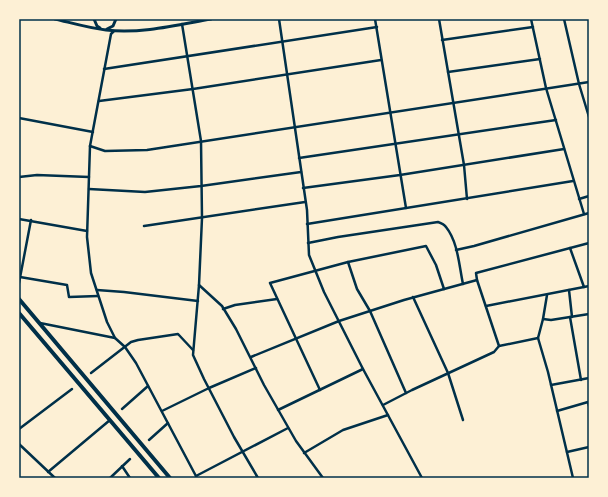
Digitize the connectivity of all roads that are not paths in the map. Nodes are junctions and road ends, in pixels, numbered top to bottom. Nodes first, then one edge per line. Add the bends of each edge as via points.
1 (55, 19) edge
2 (94, 19) edge
3 (116, 19) edge
4 (211, 19) edge
5 (279, 19) edge
6 (375, 19) edge
7 (439, 19) edge
8 (531, 19) edge
9 (564, 19) edge
10 (182, 24) junction
11 (377, 28) junction
12 (533, 28) junction
13 (114, 30) junction
14 (442, 40) junction
15 (282, 42) junction
16 (188, 56) junction
17 (540, 59) junction
18 (381, 60) junction
19 (104, 69) junction
20 (448, 72) junction
21 (287, 74) junction
22 (589, 82) edge
23 (579, 84) junction
24 (546, 88) junction
25 (193, 89) junction
26 (98, 101) junction
27 (453, 103) junction
28 (389, 113) junction
29 (589, 117) edge
30 (19, 118) edge
31 (556, 120) junction
32 (294, 127) junction
33 (93, 132) junction
34 (458, 134) junction
35 (202, 141) junction
36 (395, 144) junction
37 (90, 146) junction
38 (564, 149) junction
39 (299, 158) junction
40 (464, 165) junction
41 (301, 172) junction
42 (400, 175) junction
43 (19, 177) edge
44 (89, 177) junction
45 (573, 181) junction
46 (201, 186) junction
47 (303, 188) junction
48 (88, 189) junction
49 (589, 196) edge
50 (579, 198) junction
51 (467, 199) junction
52 (306, 202) junction
53 (406, 208) junction
54 (589, 213) edge
55 (584, 214) junction
56 (202, 218) junction
57 (19, 219) edge
58 (31, 220) junction
59 (307, 224) junction
60 (144, 226) dead end
61 (87, 231) junction
62 (308, 243) junction
63 (589, 243) edge
64 (570, 248) junction
65 (456, 250) junction
66 (348, 262) junction
67 (315, 271) junction
68 (20, 277) edge
69 (477, 280) junction
70 (19, 283) edge
71 (463, 284) junction
72 (199, 285) junction
73 (589, 286) edge
74 (584, 287) junction
75 (444, 289) junction
76 (96, 290) junction
77 (569, 290) junction
78 (547, 295) junction
79 (98, 296) junction
80 (413, 297) junction
81 (19, 299) edge
82 (277, 299) junction
83 (198, 302) junction
84 (486, 306) junction
85 (224, 309) junction
86 (370, 311) junction
87 (19, 313) edge
88 (589, 314) edge
89 (571, 317) junction
90 (21, 319) edge
91 (543, 319) junction
92 (339, 322) junction
93 (39, 323) junction
94 (116, 338) junction
95 (538, 338) junction
96 (296, 339) junction
97 (499, 346) junction
98 (125, 347) junction
99 (194, 350) junction
100 (250, 357) junction
101 (256, 368) junction
102 (363, 368) junction
103 (91, 373) dead end
104 (448, 373) junction
105 (589, 378) edge
106 (581, 380) junction
107 (551, 385) junction
108 (148, 386) junction
109 (209, 388) junction
110 (72, 389) dead end
111 (320, 390) junction
112 (406, 393) junction
113 (383, 405) junction
114 (589, 406) edge
115 (122, 409) dead end
116 (278, 410) junction
117 (162, 411) junction
118 (557, 411) junction
119 (388, 415) junction
120 (110, 420) junction
121 (463, 420) dead end
122 (168, 422) junction
123 (288, 428) junction
124 (19, 429) edge
125 (149, 440) dead end
126 (19, 444) edge
127 (589, 447) edge
128 (243, 452) junction
129 (567, 452) junction
130 (304, 453) junction
131 (130, 458) dead end
132 (122, 466) junction
133 (48, 472) junction
134 (197, 477) edge
135 (55, 478) edge
136 (110, 478) edge
137 (130, 478) edge
138 (159, 478) edge
139 (170, 478) edge
140 (258, 478) edge
141 (323, 478) edge
142 (422, 478) edge
143 (573, 478) edge

1 - 13 street
2 - 3 street via 97,26 103,29 113,26
4 - 10 street
5 - 15 street
6 - 11 street
7 - 14 street
8 - 12 street
9 - 23 street
10 - 13 street via 144,30
10 - 16 street
11 - 15 street
11 - 18 street
12 - 14 street
12 - 17 street
13 - 19 street
14 - 20 street
15 - 16 street
15 - 21 street
16 - 19 street
16 - 25 street
17 - 20 street
17 - 24 street
18 - 21 street
18 - 28 street
19 - 26 street
20 - 27 street
21 - 25 street
21 - 32 street
22 - 23 street
23 - 24 street
23 - 29 street
24 - 27 street
24 - 31 street
25 - 26 street
25 - 35 street
26 - 33 street
27 - 28 street
27 - 34 street
28 - 32 street
28 - 36 street
30 - 33 street
31 - 34 street
31 - 38 street
32 - 35 street
32 - 39 street
33 - 37 street
34 - 36 street
34 - 40 street
35 - 37 street via 147,150 105,151
35 - 46 street
36 - 39 street
36 - 42 street
37 - 44 street
38 - 40 street
38 - 45 street
39 - 41 street
40 - 42 street
40 - 51 street
41 - 46 street
41 - 47 street
42 - 47 street
42 - 53 street
43 - 44 street
44 - 48 street
45 - 50 street
45 - 51 street
46 - 48 street via 145,192
46 - 56 street
47 - 52 street
48 - 61 street
49 - 50 street
50 - 55 street
51 - 53 street
52 - 56 street
52 - 59 street
53 - 59 street
54 - 55 street
55 - 65 street
56 - 60 street
56 - 72 street
57 - 58 street
58 - 61 street
58 - 68 street
59 - 62 street
61 - 76 street via 91,273
62 - 65 street via 438,222 445,225
62 - 67 street
63 - 64 street
64 - 69 street via 476,272
64 - 74 street
65 - 71 street
66 - 67 street
66 - 75 street via 426,246
66 - 86 street via 357,289
67 - 82 street via 270,284
67 - 92 street
68 - 70 street
68 - 79 street via 67,285 69,297
69 - 71 street
69 - 84 street
71 - 75 street
72 - 83 street
72 - 85 street
73 - 74 street
74 - 77 street
75 - 80 street
76 - 79 street
76 - 83 street
77 - 78 street
77 - 89 street
78 - 84 street
78 - 91 street
79 - 94 street
80 - 86 street
80 - 104 street
81 - 93 main road
82 - 85 street
82 - 96 street
83 - 99 street
84 - 97 street
85 - 100 street
86 - 92 street
86 - 112 street
87 - 90 main road
88 - 89 street
89 - 91 street
89 - 106 street
90 - 120 main road
91 - 95 street
92 - 96 street
92 - 102 street
93 - 94 street
93 - 139 main road
94 - 98 street
95 - 97 street
95 - 107 street
96 - 100 street
96 - 111 street
97 - 104 street via 494,352
98 - 99 street via 138,340 178,334
98 - 103 street
98 - 108 street
99 - 109 street via 193,354
100 - 101 street
101 - 109 street
101 - 116 street
102 - 111 street
102 - 113 street
104 - 112 street
104 - 121 street
105 - 106 street
106 - 107 street
107 - 118 street
108 - 115 street
108 - 117 street
109 - 117 street
109 - 128 street
110 - 124 street
111 - 116 street
112 - 113 street
113 - 119 street
114 - 118 street via 588,402
116 - 123 street
117 - 122 street
118 - 129 street
119 - 130 street via 343,430
119 - 142 street
120 - 133 street
120 - 138 main road
122 - 125 street
122 - 134 street
123 - 128 street
123 - 130 street
126 - 133 street
127 - 129 street
128 - 134 street
128 - 140 street
129 - 143 street
130 - 141 street
131 - 132 street
132 - 136 street
132 - 137 street
133 - 135 street

